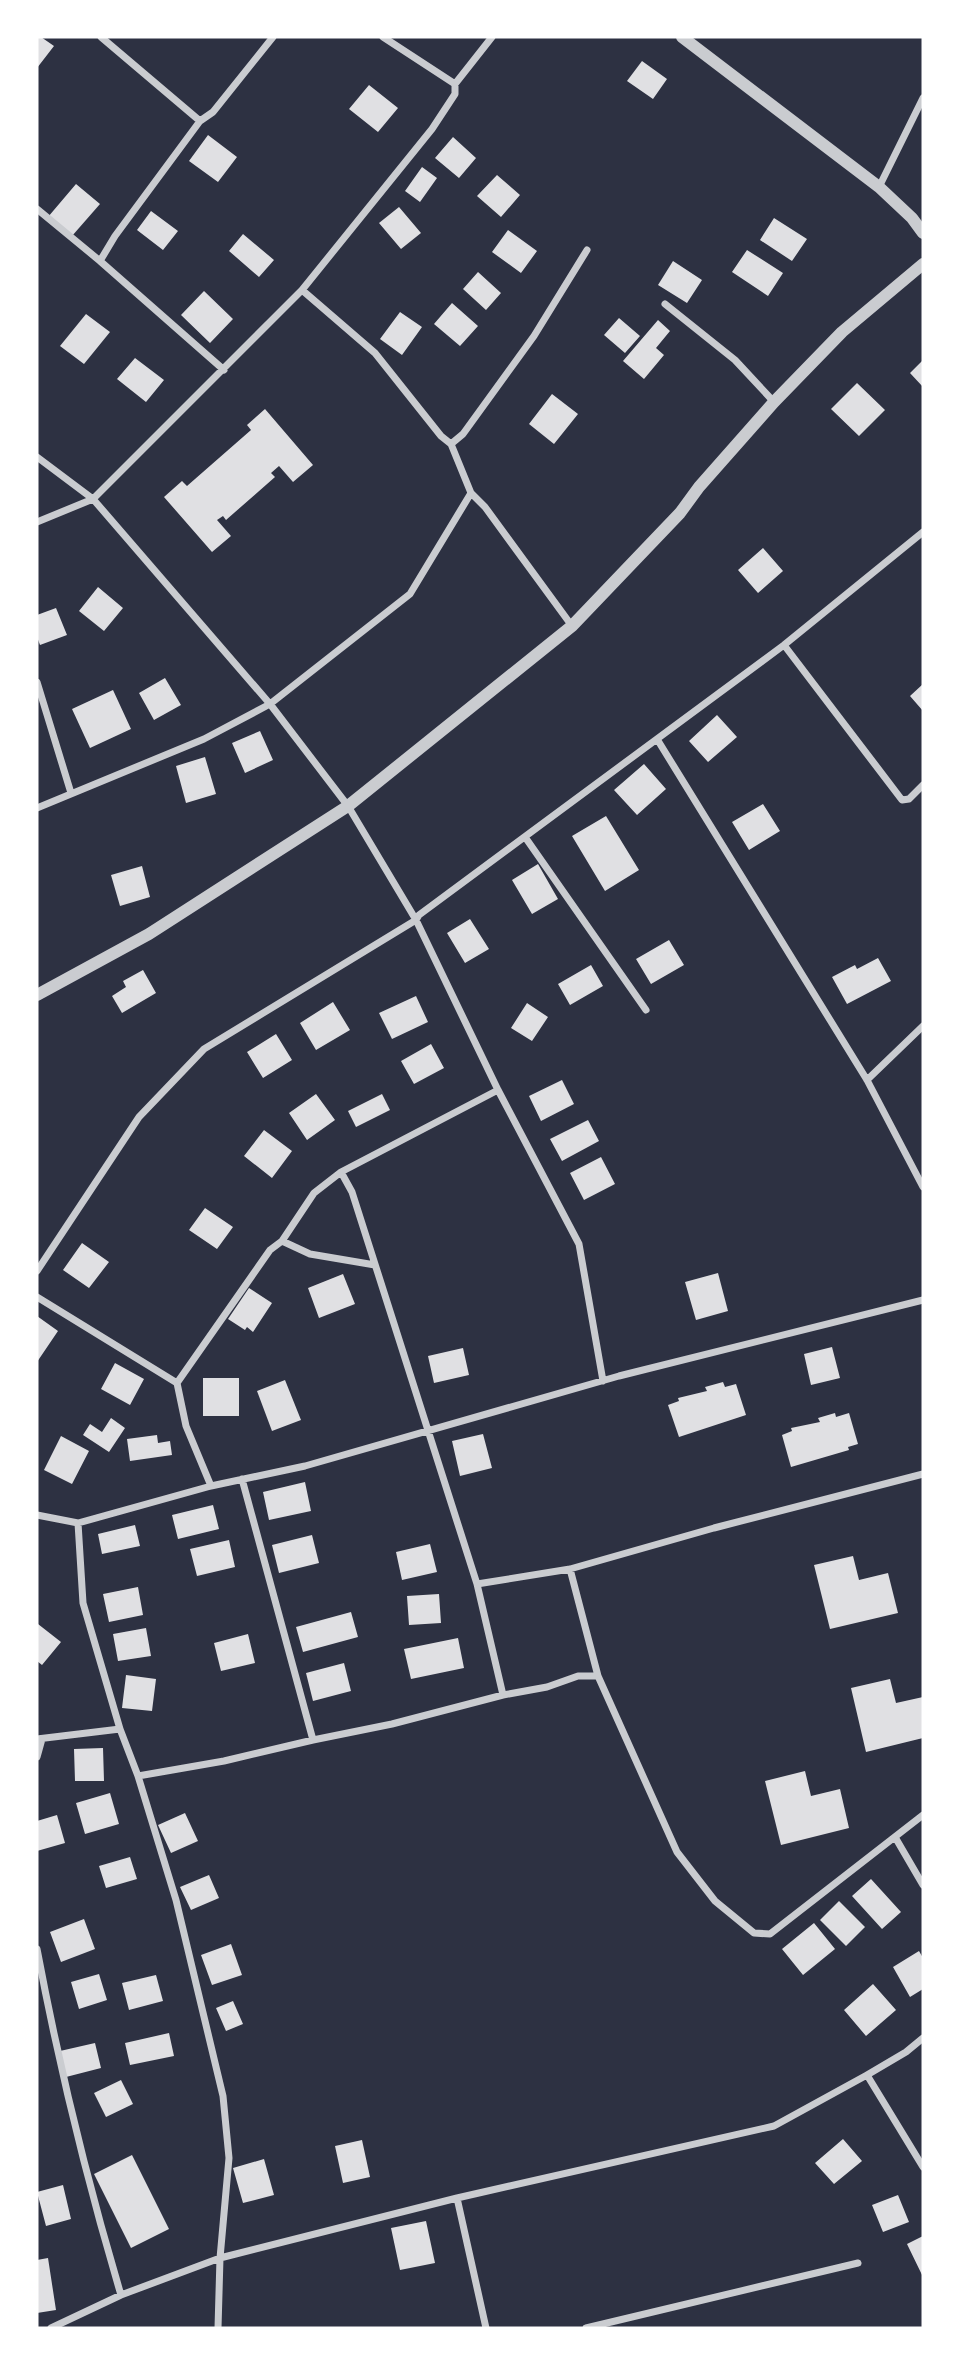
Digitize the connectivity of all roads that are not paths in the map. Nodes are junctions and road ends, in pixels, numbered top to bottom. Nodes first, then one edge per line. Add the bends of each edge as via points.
1 (101, 37) edge
2 (273, 37) edge
3 (383, 37) edge
4 (492, 37) edge
5 (681, 37) edge
6 (455, 84) junction
7 (923, 98) edge
8 (200, 121) junction
9 (878, 187) junction
10 (37, 209) edge
11 (923, 233) edge
12 (587, 250) dead end
13 (100, 261) junction
14 (923, 264) edge
15 (302, 290) junction
16 (665, 304) dead end
17 (224, 370) junction
18 (774, 402) junction
19 (451, 444) junction
20 (37, 457) edge
21 (471, 493) junction
22 (93, 499) junction
23 (37, 522) edge
24 (923, 532) edge
25 (572, 626) junction
26 (784, 645) junction
27 (37, 682) edge
28 (270, 704) junction
29 (657, 739) junction
30 (923, 785) edge
31 (71, 793) junction
32 (348, 806) junction
33 (37, 808) edge
34 (525, 837) junction
35 (416, 920) junction
36 (37, 995) edge
37 (646, 1010) dead end
38 (923, 1026) edge
39 (867, 1080) junction
40 (498, 1090) junction
41 (341, 1172) junction
42 (923, 1187) edge
43 (282, 1241) junction
44 (375, 1265) junction
45 (37, 1271) edge
46 (37, 1297) edge
47 (923, 1300) edge
48 (603, 1381) junction
49 (177, 1383) junction
50 (429, 1430) junction
51 (923, 1474) edge
52 (242, 1479) junction
53 (211, 1486) junction
54 (37, 1515) edge
55 (78, 1523) junction
56 (570, 1569) junction
57 (477, 1584) junction
58 (598, 1676) junction
59 (503, 1695) junction
60 (120, 1729) junction
61 (39, 1739) edge
62 (313, 1740) junction
63 (37, 1757) edge
64 (138, 1776) junction
65 (923, 1815) edge
66 (895, 1837) junction
67 (923, 1885) edge
68 (37, 1949) edge
69 (923, 2038) edge
70 (867, 2075) junction
71 (923, 2167) edge
72 (457, 2197) junction
73 (220, 2258) junction
74 (858, 2263) dead end
75 (121, 2295) junction
76 (51, 2328) edge
77 (218, 2328) edge
78 (486, 2328) edge
79 (586, 2328) edge

1 - 8 street
2 - 8 street via 213,112
3 - 6 street
4 - 6 street
5 - 9 street
6 - 15 street via 455,94 432,129
7 - 9 street
8 - 13 street
9 - 11 street
10 - 13 street
12 - 19 street via 534,336
13 - 17 street
14 - 18 street via 842,332
15 - 17 street
15 - 19 street via 375,352
16 - 18 street via 735,360
17 - 22 street
18 - 25 street via 680,513
19 - 21 street
20 - 22 street
21 - 25 street
21 - 28 street via 410,594
22 - 23 street
22 - 28 street
24 - 26 street
25 - 32 street
26 - 29 street
26 - 30 street via 902,800
27 - 31 street
28 - 31 street via 204,740
28 - 32 street
29 - 34 street
29 - 39 street
31 - 33 street
32 - 35 street
32 - 36 street via 149,934
34 - 35 street
34 - 37 street
35 - 40 street
35 - 45 street via 204,1049 139,1117
38 - 39 street
39 - 42 street
40 - 41 street
40 - 48 street via 579,1244
41 - 43 street via 314,1193
41 - 44 street
43 - 44 street via 310,1254
43 - 49 street via 270,1250
44 - 50 street
46 - 49 street
47 - 48 street
48 - 50 street
49 - 53 street via 186,1426
50 - 52 street
50 - 57 street
51 - 56 street
52 - 53 street
52 - 62 street
53 - 55 street
54 - 55 street
55 - 60 street via 83,1603
56 - 57 street
56 - 58 street
57 - 59 street
58 - 59 street via 578,1676
58 - 66 street via 677,1852 715,1901 754,1933 770,1934
59 - 62 street
60 - 61 street
60 - 64 street
61 - 63 street
62 - 64 street via 224,1762
64 - 73 street via 176,1900 223,2096 229,2158
65 - 66 street
66 - 67 street
68 - 75 street via 55,2048
69 - 70 street
70 - 71 street
70 - 72 street via 774,2126
72 - 73 street
72 - 78 street
73 - 75 street
73 - 77 street
74 - 79 street
75 - 76 street

